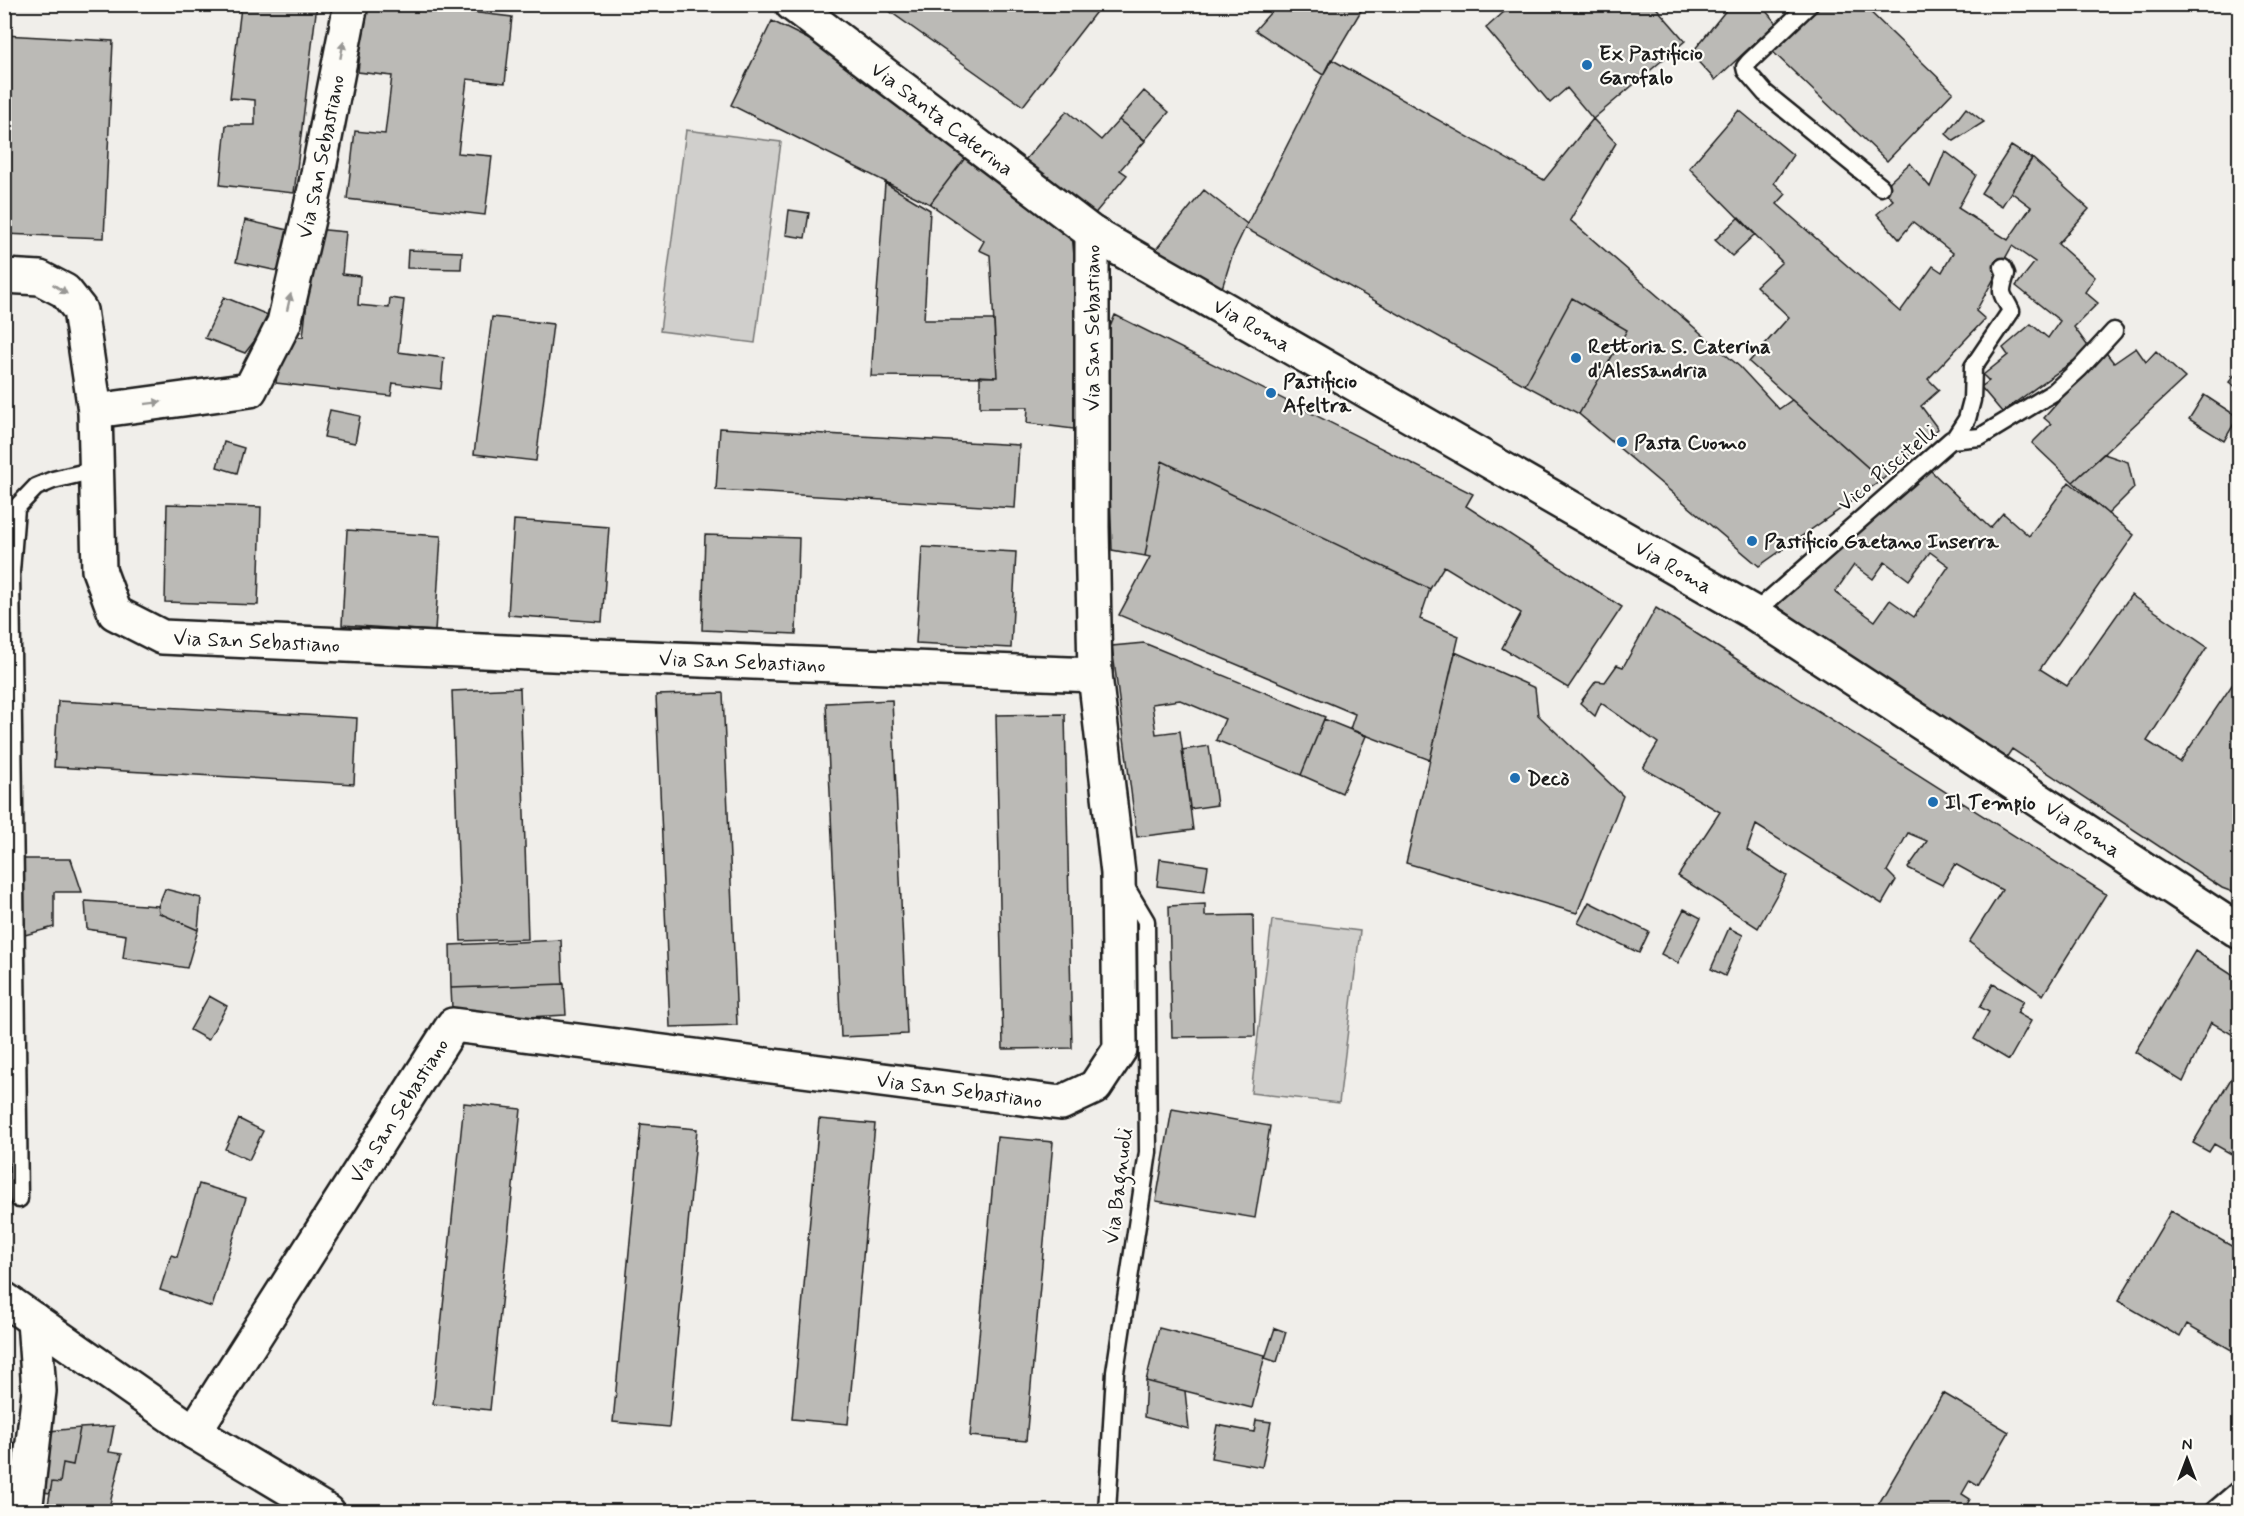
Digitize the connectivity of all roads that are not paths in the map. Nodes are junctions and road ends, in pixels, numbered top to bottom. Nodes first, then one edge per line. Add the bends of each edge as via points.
1 (351, 4) edge
2 (792, 4) edge
3 (1809, 4) edge
4 (1881, 187) dead end
5 (1092, 233) junction
6 (2002, 267) dead end
7 (4, 276) edge
8 (2114, 331) dead end
9 (95, 411) junction
10 (1954, 439) junction
11 (95, 470) junction
12 (1754, 613) junction
13 (1095, 675) junction
14 (1118, 873) junction
15 (2240, 932) edge
16 (19, 1199) dead end
17 (4, 1299) edge
18 (34, 1320) junction
19 (194, 1432) junction
20 (2240, 1488) edge
21 (25, 1512) edge
22 (328, 1512) edge
23 (1107, 1512) edge
24 (2212, 1512) edge

9 -> 1 street, Via San Sebastiano via 250,390 284,323
2 - 5 street, Via Santa Caterina
3 - 4 lane via 1745,67 1746,71 1765,93
5 - 12 street, Via Roma
5 - 13 street, Via San Sebastiano
6 - 10 lane via 2006,274 2002,297 2011,311 1973,367 1967,419
7 -> 9 street via 40,278 65,291 80,310
8 - 10 lane, Vico Piscitelli via 2054,392 1980,436
9 - 11 street, Via San Sebastiano
10 - 12 lane, Vico Piscitelli
11 - 13 street, Via San Sebastiano via 99,570 115,613 162,637
11 - 16 lane via 36,487 16,508 11,571
12 - 15 street, Via Roma
13 - 14 street, Via San Sebastiano
14 - 19 street, Via San Sebastiano via 1120,1049 1095,1087 1061,1103 453,1025
14 - 23 lane, Via Bagnuoli via 1146,921 1148,1152 1115,1372
17 - 18 street
18 - 19 street
18 - 21 street via 39,1391
19 - 22 street
20 - 24 lane

